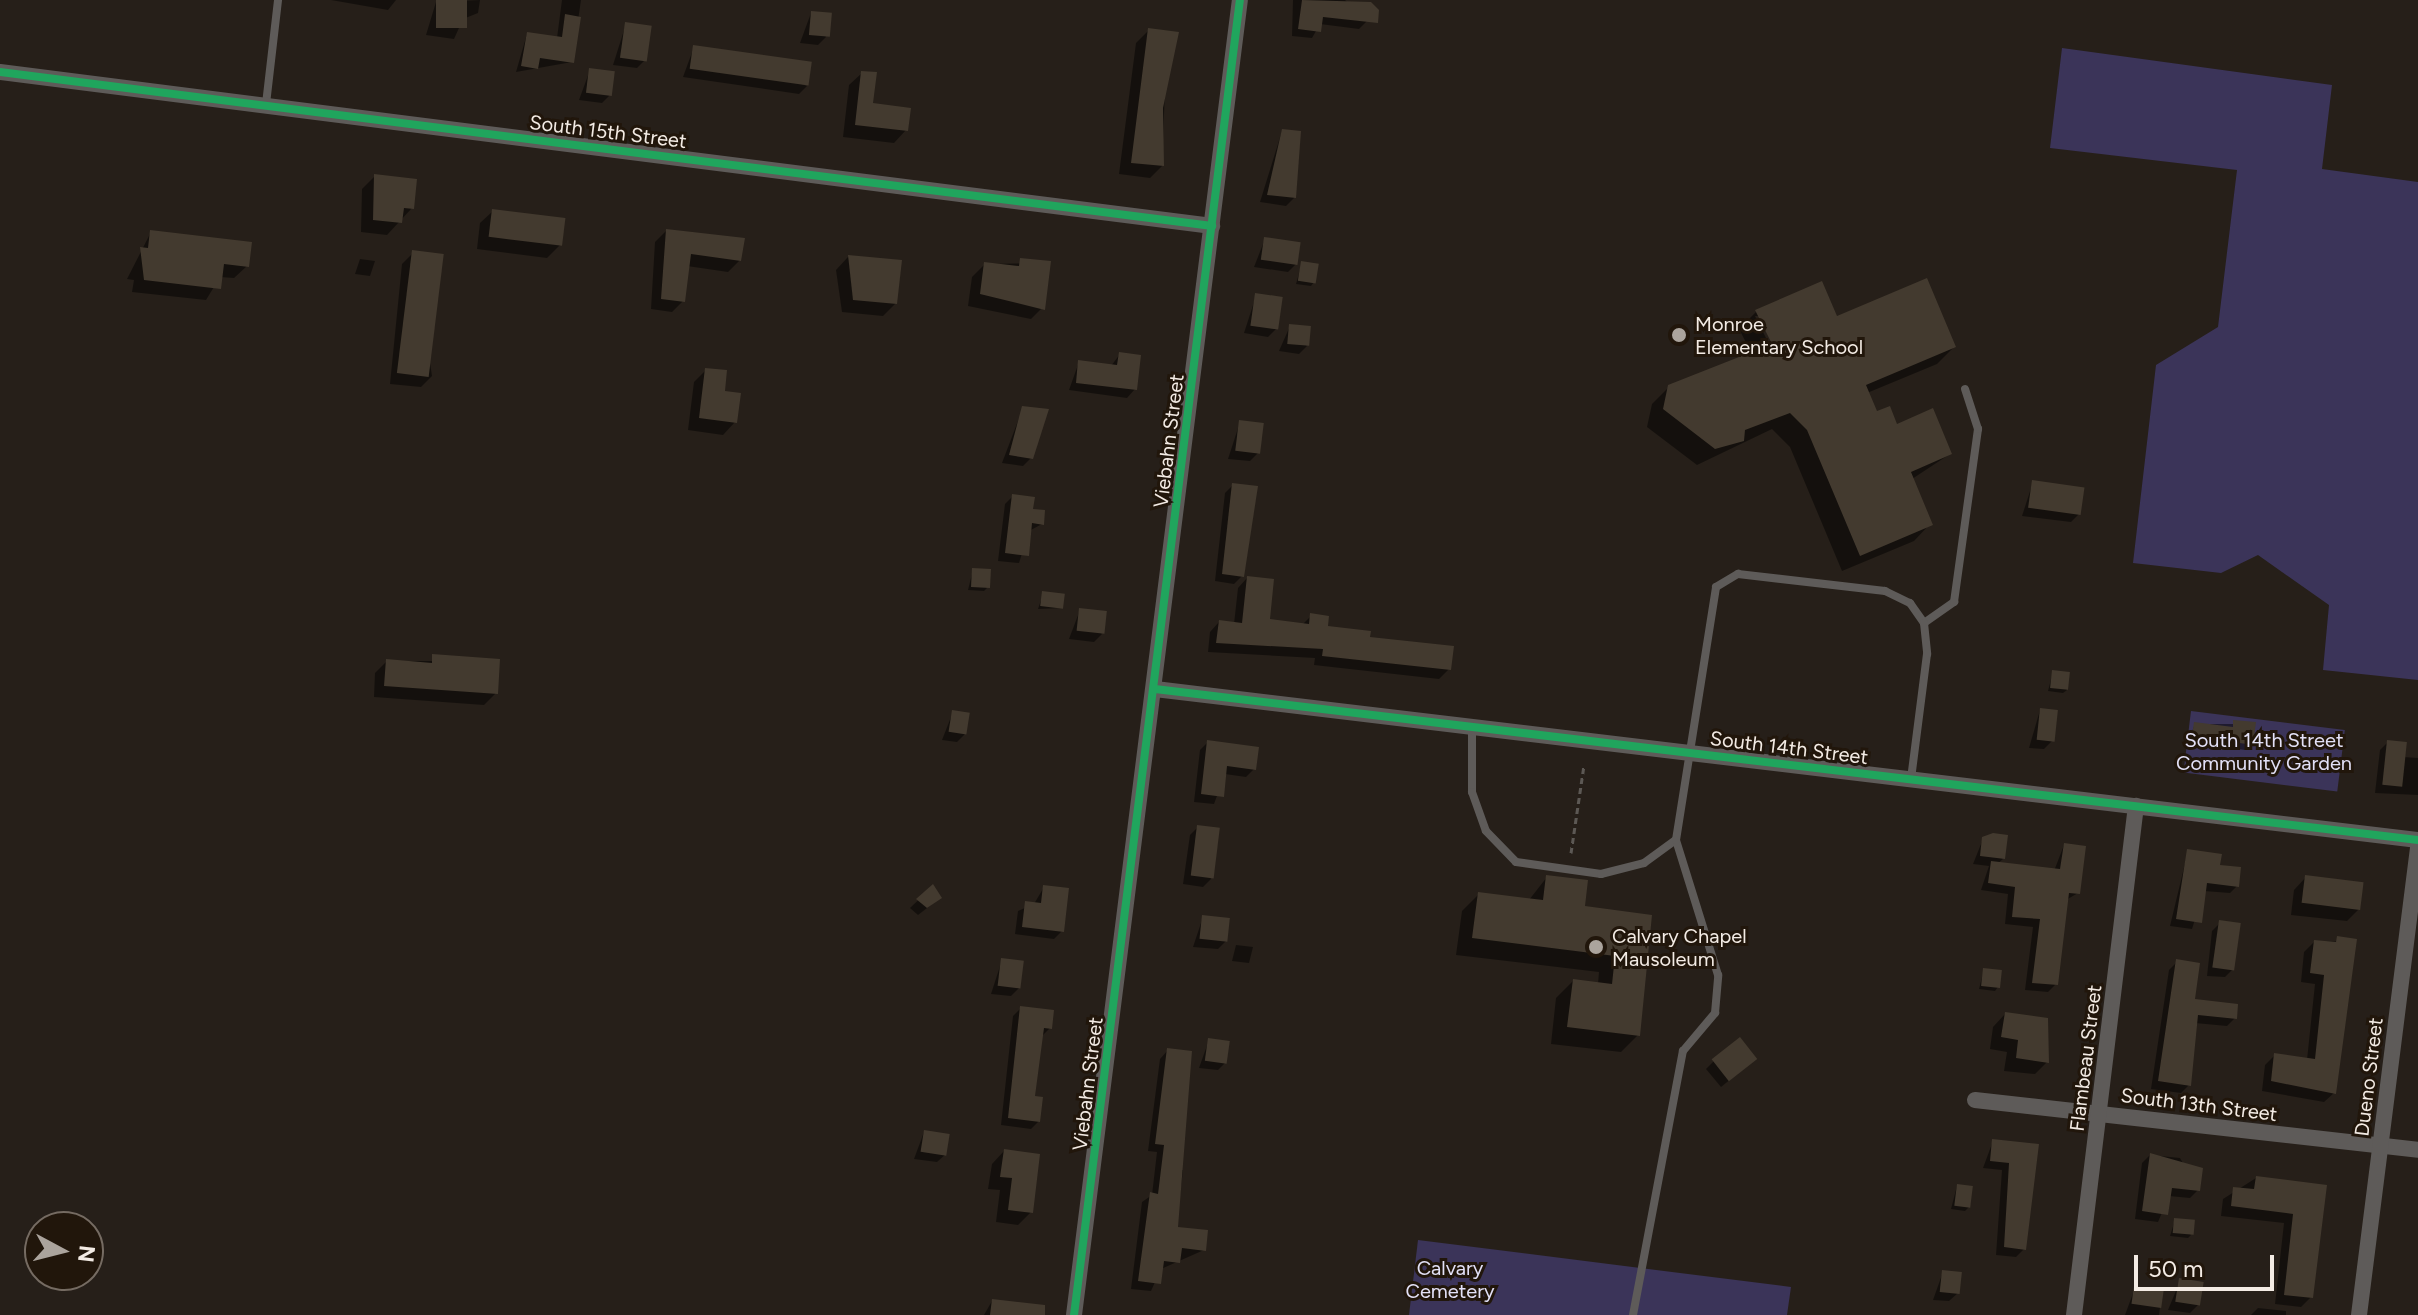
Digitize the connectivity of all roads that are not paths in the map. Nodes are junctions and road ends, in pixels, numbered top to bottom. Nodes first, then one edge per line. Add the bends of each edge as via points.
1 (278, 0) edge
2 (1240, 0) edge
3 (0, 72) edge
4 (266, 104) junction
5 (1212, 226) junction
6 (1965, 389) dead end
7 (1924, 623) junction
8 (1155, 689) junction
9 (1472, 726) junction
10 (1690, 752) junction
11 (1911, 779) junction
12 (2136, 806) junction
13 (1676, 840) junction
14 (2418, 842) edge
15 (1975, 1100) dead end
16 (2100, 1113) junction
17 (2380, 1147) junction
18 (2418, 1150) edge
19 (1074, 1315) edge
20 (1633, 1315) edge
21 (2074, 1315) edge
22 (2359, 1315) edge

1 - 4 lane
2 - 5 street, Viebahn Street
3 - 4 street, South 15th Street
4 - 5 street, South 15th Street
5 - 8 street, Viebahn Street
6 - 7 lane via 1978,429 1954,602
7 - 10 lane via 1910,603 1885,591 1738,574 1716,587
7 - 11 lane
8 - 9 street, South 14th Street
8 - 19 street, Viebahn Street
9 - 10 street, South 14th Street
9 - 13 lane via 1472,792 1486,831 1516,862 1601,874 1644,863
10 - 11 street, South 14th Street
10 - 13 lane
11 - 12 street, South 14th Street
12 - 14 street, South 14th Street
12 - 16 street, Flambeau Street
13 - 20 lane via 1718,975 1715,1013 1683,1051
14 - 17 street, Dueno Street
15 - 16 street, South 13th Street
16 - 17 street, South 13th Street
16 - 21 street, Flambeau Street
17 - 18 street, South 13th Street
17 - 22 street, Dueno Street

